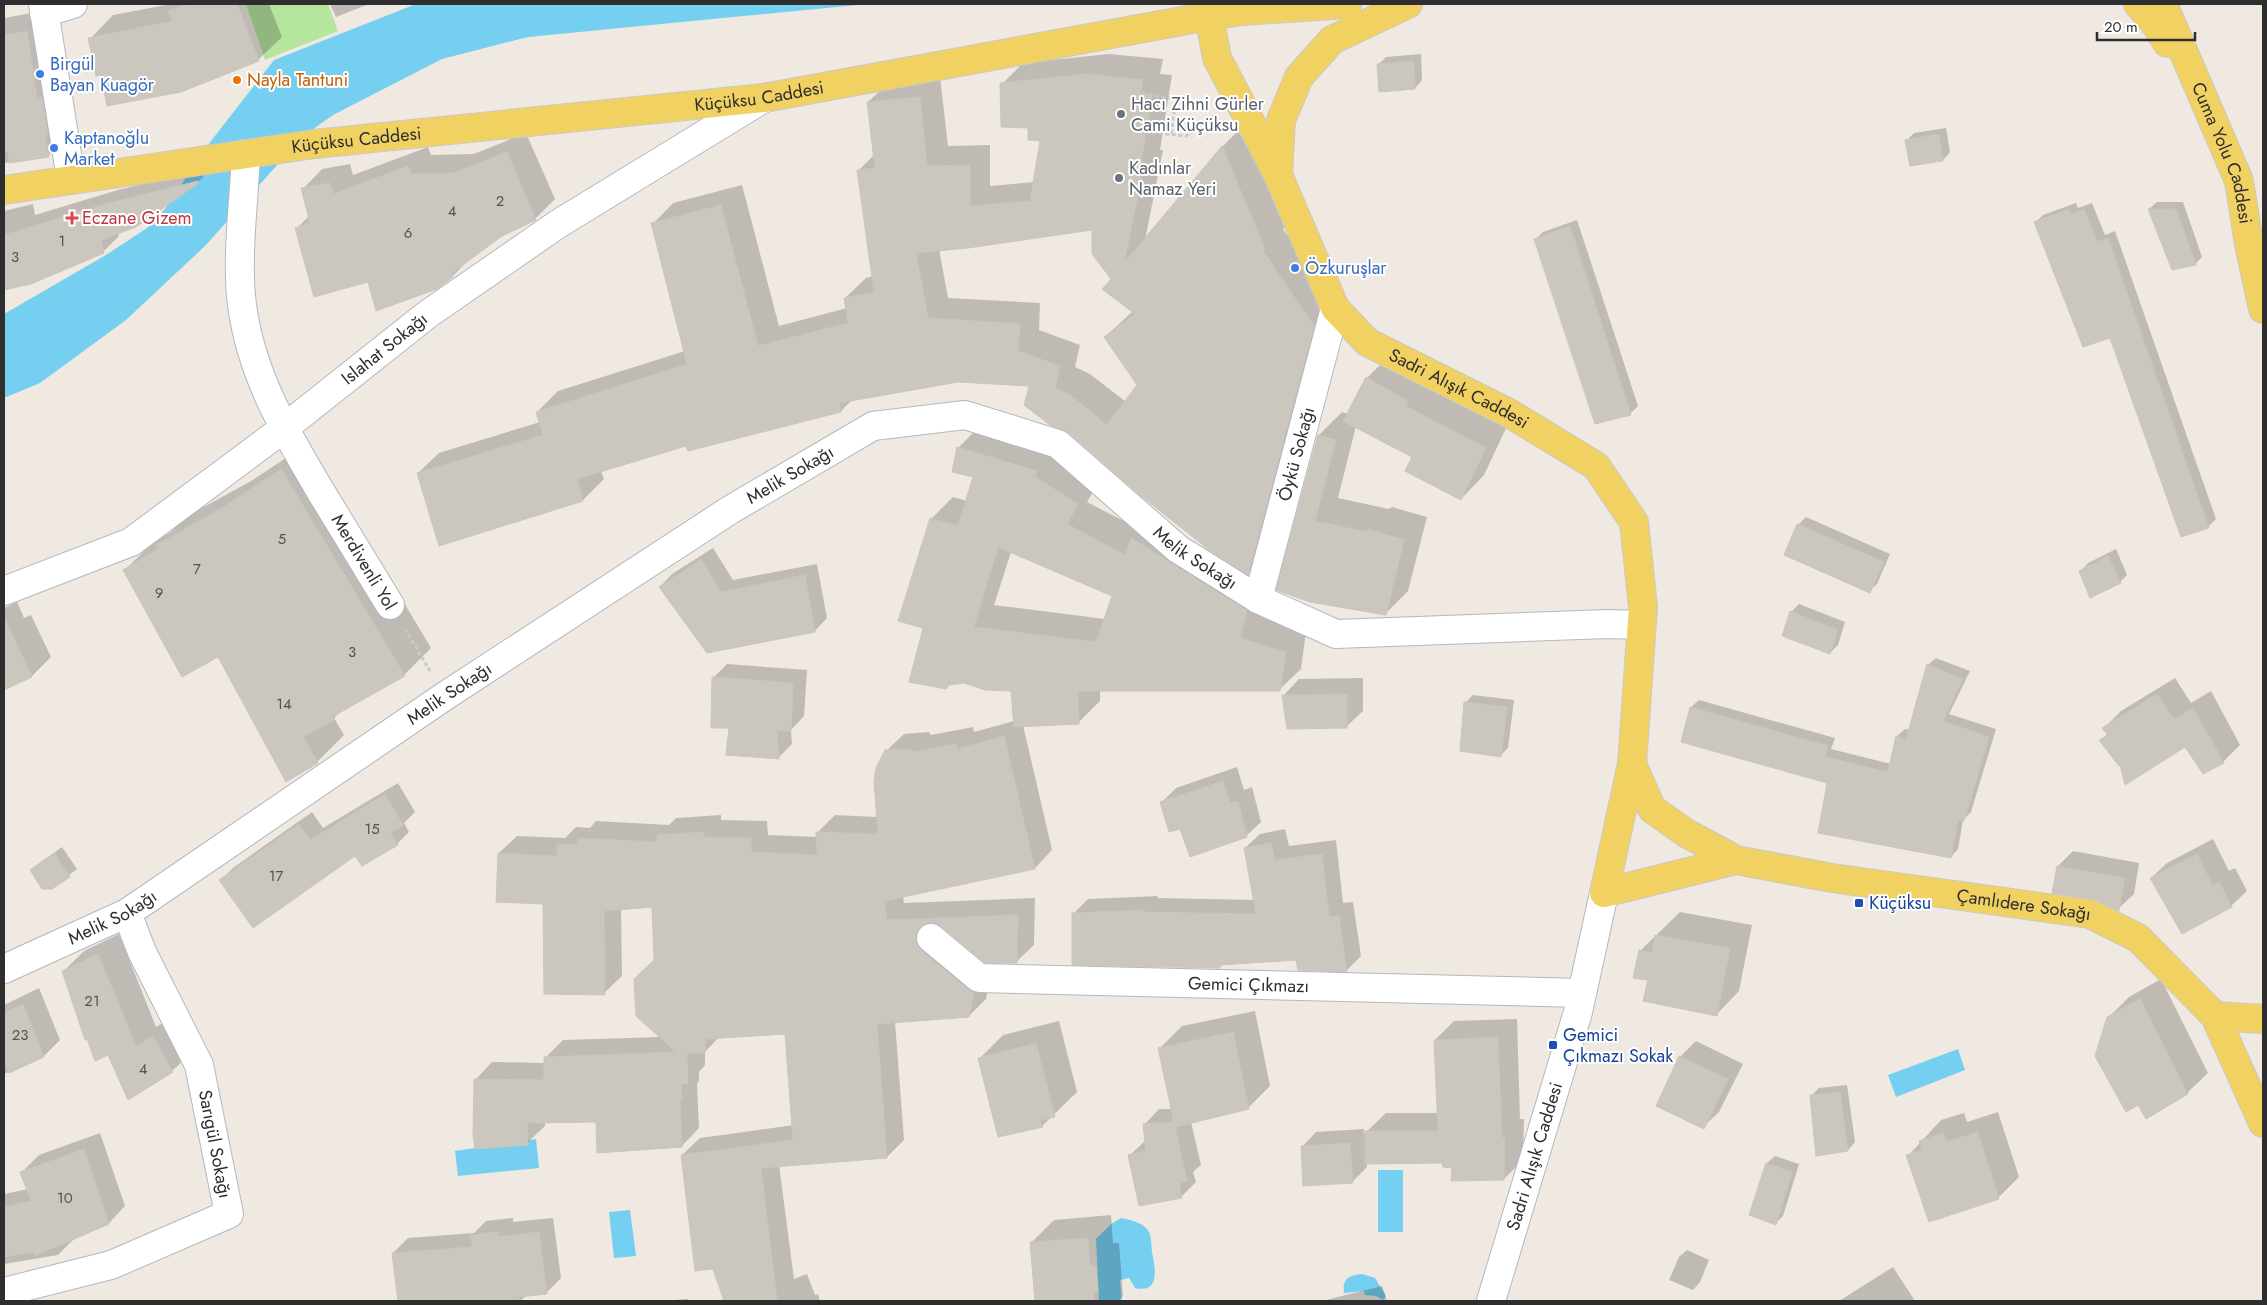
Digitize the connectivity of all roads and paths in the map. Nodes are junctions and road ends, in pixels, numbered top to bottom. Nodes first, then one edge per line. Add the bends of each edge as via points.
1 (73, 4) edge
2 (1347, 4) edge
3 (1408, 4) edge
4 (2138, 4) edge
5 (2162, 4) edge
6 (44, 9) edge
7 (1209, 10) edge
8 (1146, 27) junction
9 (1217, 58) junction
10 (764, 98) junction
11 (1217, 114) dead end
12 (2214, 119) junction
13 (1146, 132) dead end
14 (1171, 134) junction
15 (246, 154) junction
16 (1097, 174) dead end
17 (1278, 175) junction
18 (71, 179) junction
19 (4, 190) edge
20 (1335, 308) junction
21 (2263, 309) edge
22 (283, 428) junction
23 (4, 592) edge
24 (1258, 599) junction
25 (390, 606) joint
26 (1641, 625) junction
27 (445, 696) junction
28 (1632, 764) junction
29 (1736, 860) junction
30 (1604, 893) junction
31 (127, 913) junction
32 (931, 938) dead end
33 (4, 970) edge
34 (1582, 992) junction
35 (2215, 1016) junction
36 (2263, 1019) edge
37 (2263, 1123) edge
38 (4, 1292) edge
39 (1490, 1301) edge

1 - 6 street
2 - 7 main road, Küçüksu Caddesi
3 - 17 main road via 1332,40 1299,77 1282,120
4 - 12 main road via 2156,25
5 - 12 main road, Cuma Yolu Caddesi
6 - 18 street
7 - 8 main road, Küçüksu Caddesi
7 - 9 main road, Sadri Alışık Caddesi
8 - 9 main road via 1190,37
8 - 10 main road, Küçüksu Caddesi
9 - 17 main road, Sadri Alışık Caddesi
10 - 15 main road, Küçüksu Caddesi via 314,144
10 - 22 street, Islahat Sokağı via 558,224 428,314
11 - 14 path via 1186,136
12 - 21 main road, Cuma Yolu Caddesi via 2239,181
13 - 14 path
14 - 16 path via 1176,99 1096,86 1081,171
15 - 18 main road, Küçüksu Caddesi
15 - 22 street, Merdivenli Yol via 240,280 242,305 255,364
17 - 20 main road, Sadri Alışık Caddesi
18 - 19 main road, Küçüksu Caddesi
20 - 24 street, Öykü Sokağı
20 - 26 main road, Sadri Alışık Caddesi via 1367,342 1508,413 1596,466 1634,522 1643,607
22 - 23 street, Islahat Sokağı via 130,542
22 - 25 street, Merdivenli Yol
24 - 26 street, Melik Sokağı via 1336,634
24 - 27 street, Melik Sokağı via 1178,548 1058,444 965,415 873,426 730,510
25 - 27 path, Merdivenli Yol
26 - 28 main road, Sadri Alışık Caddesi
27 - 31 street, Melik Sokağı
28 - 29 main road, Çamlıdere Sokağı via 1652,809 1686,833
28 - 30 main road, Sadri Alışık Caddesi
29 - 30 main road
29 - 35 main road, Çamlıdere Sokağı via 1832,878 2090,914 2138,938
30 - 34 street, Sadri Alışık Caddesi
31 - 33 street, Melik Sokağı
31 - 38 street, Sarıgül Sokağı via 142,952 200,1065 229,1214 111,1264
32 - 34 street, Gemici Çıkmazı via 979,978
34 - 39 street, Sadri Alışık Caddesi
35 - 36 main road
35 - 37 main road

